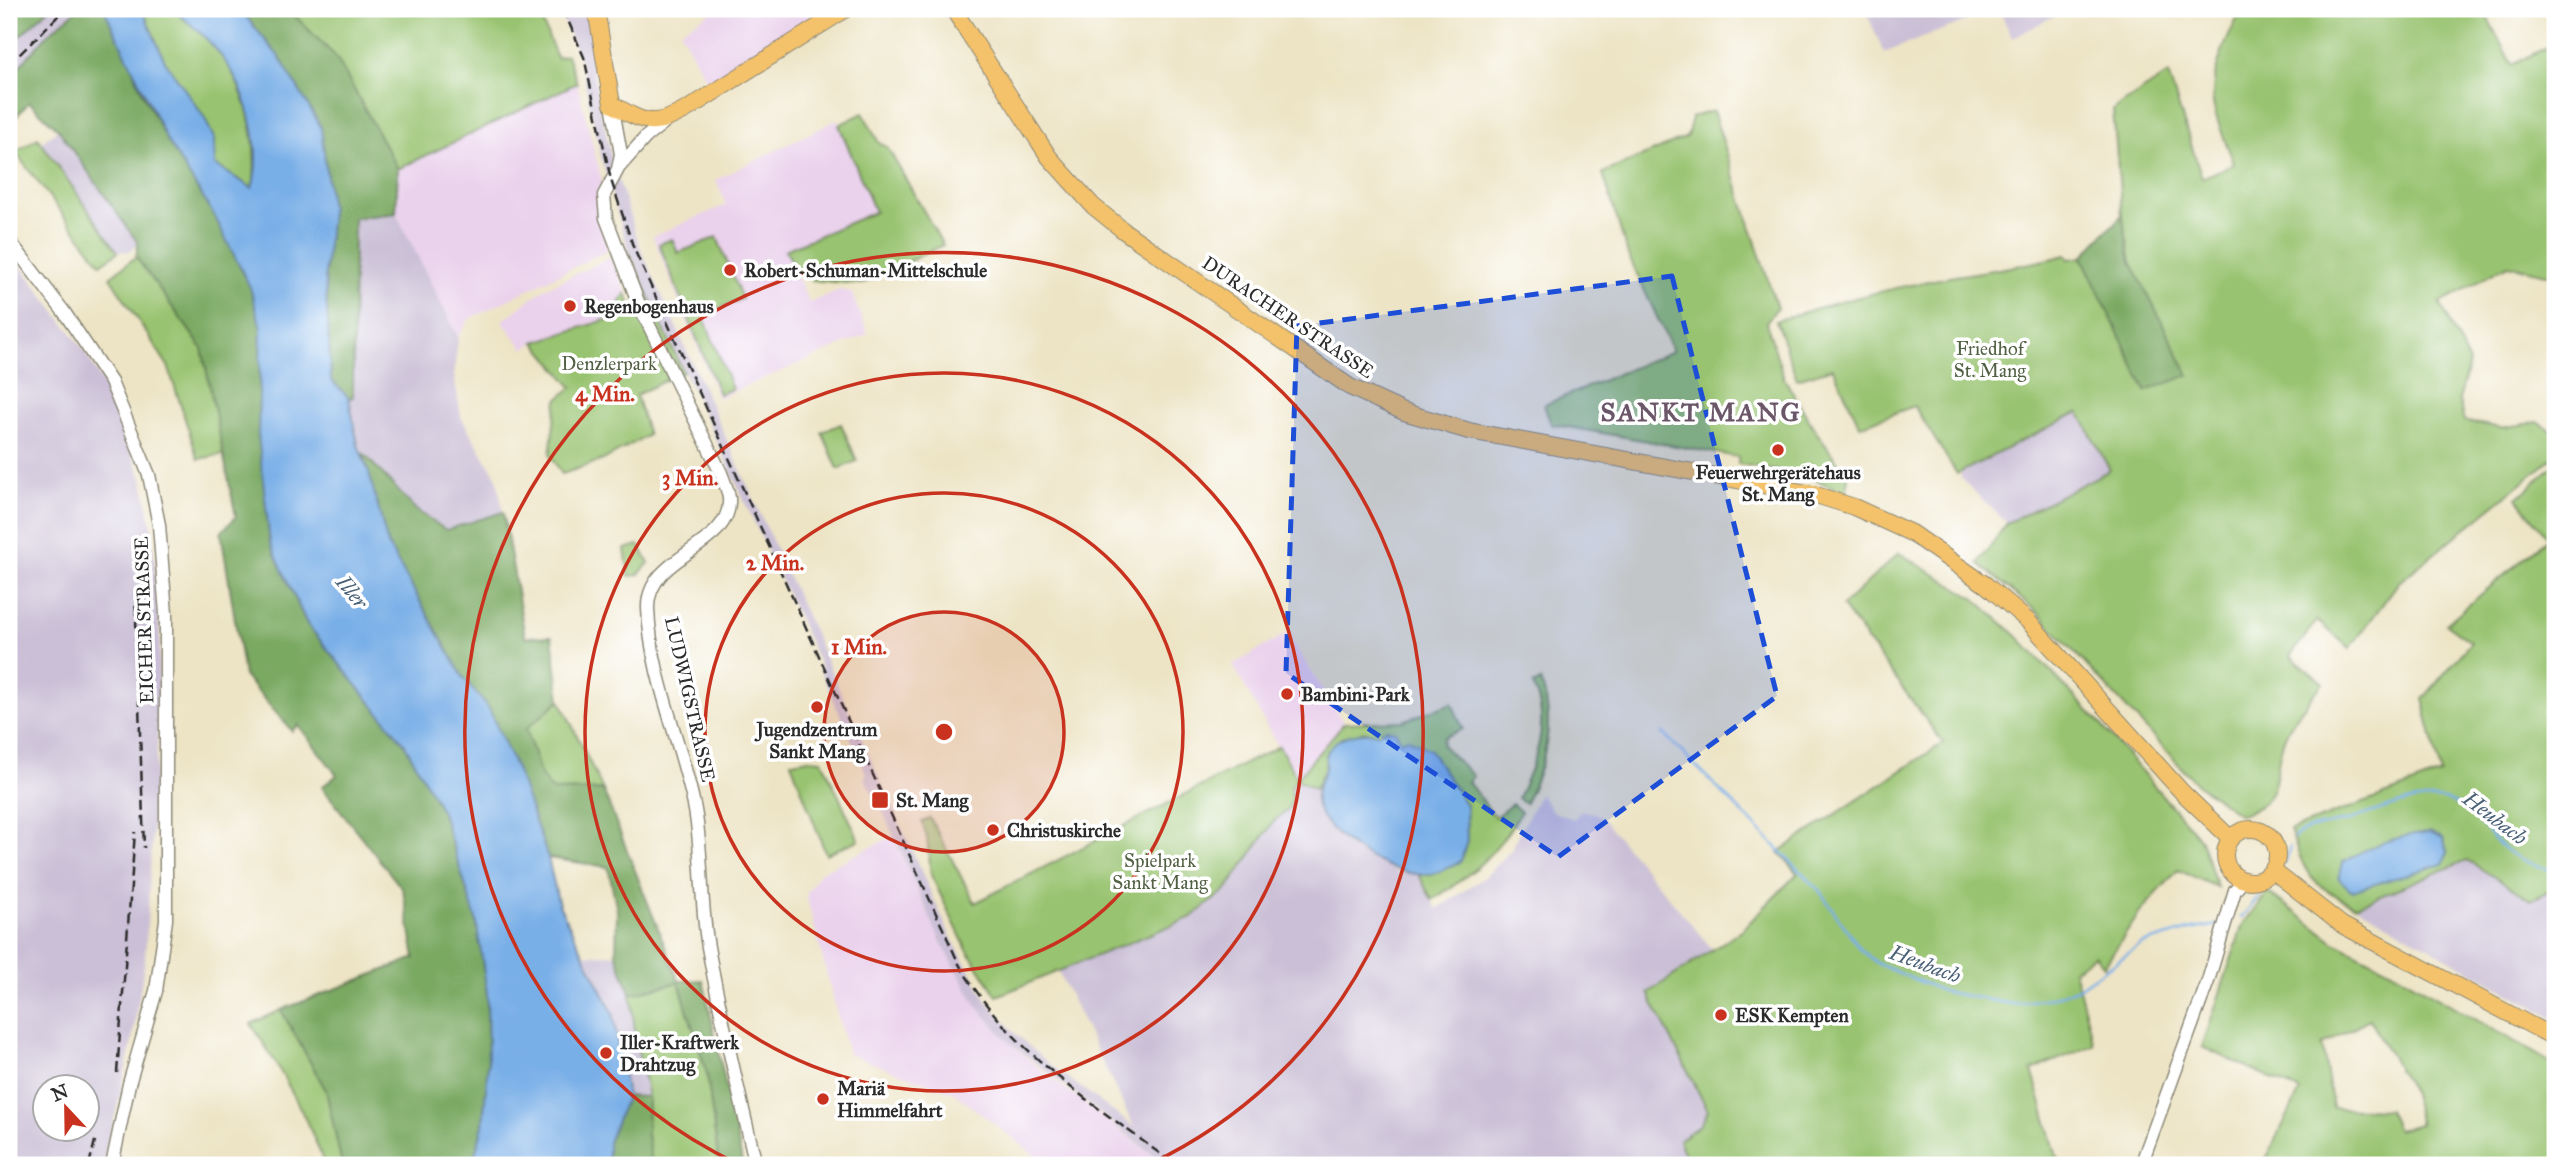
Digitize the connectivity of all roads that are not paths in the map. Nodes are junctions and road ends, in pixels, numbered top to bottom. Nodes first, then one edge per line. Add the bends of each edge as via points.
1 (596, 9) edge
2 (846, 9) edge
3 (953, 9) edge
4 (612, 104) junction
5 (667, 120) junction
6 (618, 169) junction
7 (9, 240) edge
8 (2230, 838) junction
9 (2272, 870) junction
10 (2244, 880) junction
11 (2549, 1035) edge
12 (112, 1165) edge
13 (756, 1165) edge
14 (2141, 1165) edge

1 - 4 main road, LUDWIGSTRASSE
2 - 5 main road
3 - 8 main road, DURACHER STRASSE via 1049,157 1083,196 1124,231 1350,387 1404,412 1469,431 1819,496 1914,535 2028,621 2182,792
4 - 5 main road via 640,121
4 - 6 street, LUDWIGSTRASSE via 621,154
5 - 6 street
6 - 13 street, LUDWIGSTRASSE via 604,195 606,218 636,298 729,498 727,513 713,533 655,581 648,607 660,676 695,812 707,945
7 - 12 street, EICHER STRASSE via 111,382 149,475 159,526 165,582 166,920 156,991
8 - 9 main road via 2244,829 2265,832 2276,846
8 - 10 main road via 2225,862 2232,874
9 - 10 main road via 2259,880
9 - 11 main road via 2342,925
10 - 14 street via 2235,890 2208,981

